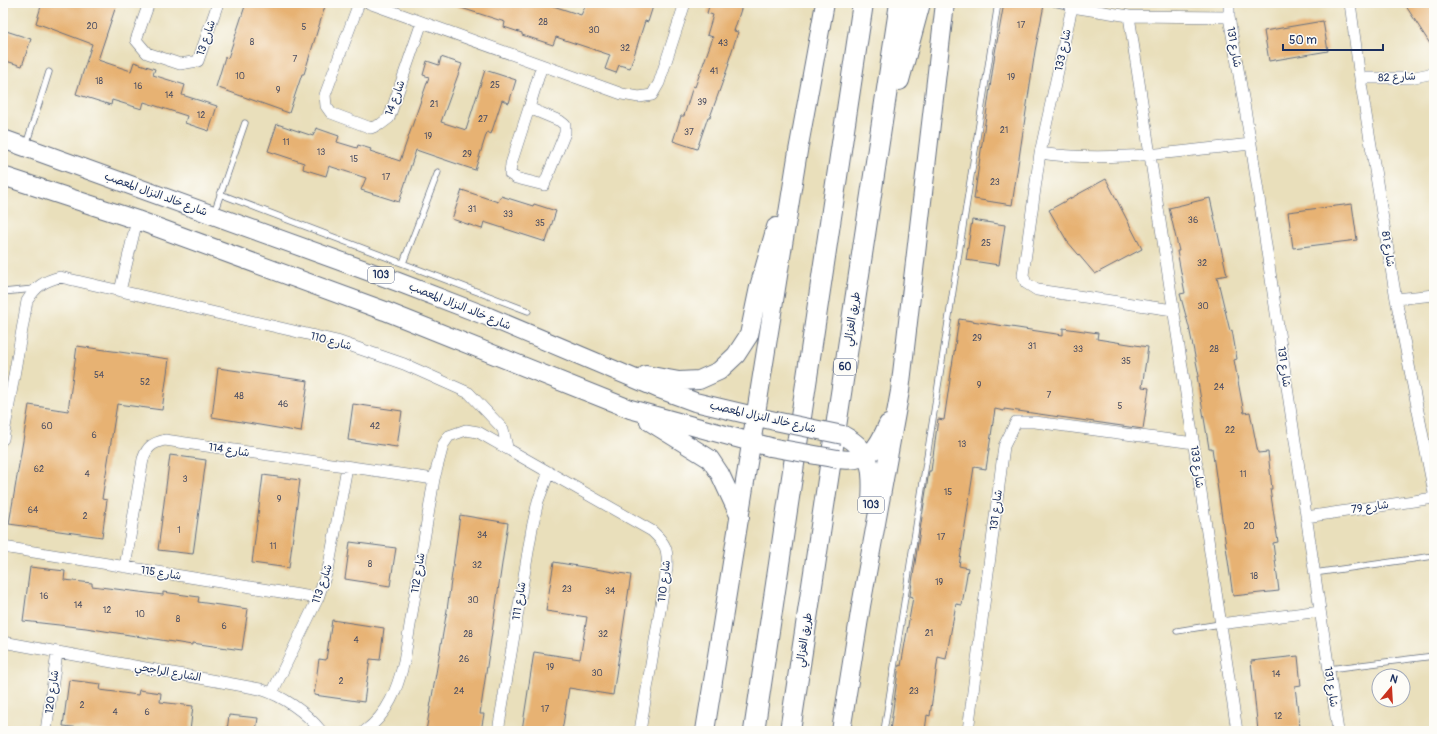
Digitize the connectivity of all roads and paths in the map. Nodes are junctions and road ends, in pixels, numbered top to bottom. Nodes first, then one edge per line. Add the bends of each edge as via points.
1 (149, 3) edge
2 (218, 3) edge
3 (359, 3) edge
4 (369, 3) edge
5 (685, 3) edge
6 (824, 3) edge
7 (863, 3) edge
8 (900, 3) edge
9 (920, 3) edge
10 (945, 3) edge
11 (952, 3) edge
12 (998, 3) edge
13 (1054, 3) edge
14 (1229, 3) edge
15 (1350, 3) edge
16 (1072, 7) junction
17 (1129, 16) junction
18 (1229, 17) junction
19 (422, 22) junction
20 (938, 56) junction
21 (542, 65) junction
22 (49, 72) dead end
23 (1434, 73) edge
24 (1360, 78) junction
25 (529, 108) junction
26 (246, 123) dead end
27 (3, 139) edge
28 (1251, 144) junction
29 (25, 147) junction
30 (798, 151) junction
31 (1040, 153) junction
32 (1151, 154) junction
33 (875, 169) junction
34 (438, 172) dead end
35 (3, 176) edge
36 (220, 194) junction
37 (213, 215) junction
38 (137, 220) junction
39 (403, 263) junction
40 (34, 289) junction
41 (120, 291) junction
42 (3, 292) edge
43 (1434, 295) edge
44 (1396, 299) junction
45 (1173, 310) junction
46 (528, 311) dead end
47 (621, 371) junction
48 (900, 391) junction
49 (630, 409) junction
50 (756, 416) junction
51 (478, 432) joint
52 (3, 439) edge
53 (752, 443) junction
54 (1194, 443) junction
55 (507, 447) junction
56 (867, 456) junction
57 (347, 467) junction
58 (549, 472) junction
59 (434, 479) junction
60 (1434, 489) edge
61 (1434, 493) edge
62 (1434, 498) edge
63 (1306, 517) junction
64 (740, 518) junction
65 (3, 547) edge
66 (870, 555) junction
67 (1434, 556) edge
68 (125, 567) junction
69 (1314, 573) junction
70 (318, 598) junction
71 (1320, 611) junction
72 (1220, 624) junction
73 (1177, 631) dead end
74 (3, 642) edge
75 (57, 653) junction
76 (1434, 656) edge
77 (1329, 669) junction
78 (272, 693) junction
79 (46, 731) edge
80 (321, 731) edge
81 (365, 731) edge
82 (498, 731) edge
83 (640, 731) edge
84 (705, 731) edge
85 (754, 731) edge
86 (790, 731) edge
87 (841, 731) edge
88 (884, 731) edge
89 (968, 731) edge
90 (1237, 731) edge
91 (1338, 731) edge

1 - 2 street, شارع 13 via 136,40 147,53 180,64 198,60
3 - 19 street, شارع 14 via 325,95 326,106 331,113 371,128 389,118
4 - 19 street
5 - 21 street via 659,83 652,94 639,97 622,94
6 - 30 main road
7 - 85 highway
8 - 33 highway, طريق الغزالي / 60
9 - 33 highway
10 - 20 main road
11 - 20 main road
12 - 88 lane
13 - 16 lane
14 - 18 street, شارع 131
15 - 24 street, شارع 81
16 - 17 street
16 - 31 street, شارع 133
17 - 18 street
17 - 32 street, شارع 133
18 - 28 street, شارع 131
19 - 21 street
20 - 48 main road
21 - 25 street
22 - 29 lane
23 - 24 street, شارع 82 via 1410,78
24 - 44 street, شارع 81
25 - 25 street via 510,174 544,185 566,134 565,125
26 - 36 lane
27 - 29 main road, شارع خالد النزال المعصب / 103
28 - 32 street
28 - 63 street, شارع 131
29 - 37 main road, شارع خالد النزال المعصب / 103
30 - 47 main road via 759,287 749,335 736,355 719,371 699,380 679,380
30 - 50 main road
31 - 32 street via 1067,157
31 - 45 street, شارع 133 via 1022,274 1026,283 1036,290
32 - 45 street, شارع 133
33 - 86 highway, طريق الغزالي / 60
34 - 39 lane
35 - 38 main road
36 - 37 lane
36 - 39 lane
37 - 47 main road, شارع خالد النزال المعصب / 103 via 398,282
38 - 41 street
38 - 49 main road via 385,311
39 - 46 lane
40 - 41 street, شارع 110 via 45,281 60,277
40 - 42 lane
40 - 52 street via 27,301 23,320
41 - 55 street, شارع 110 via 337,341 404,364 469,393 503,429
43 - 44 street
44 - 60 street, شارع 81
45 - 54 street, شارع 133
47 - 50 main road, شارع خالد النزال المعصب / 103 via 696,402
48 - 56 main road via 881,440
48 - 66 main road
49 - 53 main road
49 - 64 main road via 710,459 720,474
50 - 53 main road
50 - 56 main road, شارع خالد النزال المعصب / 103, bridge via 843,435 861,447
51 - 55 street, شارع 110
51 - 59 street, شارع 112 via 466,430 449,436 443,446
53 - 56 main road, bridge via 838,459 848,460
53 - 64 main road
54 - 72 street, شارع 133
54 - 89 street, شارع 131 via 1035,422 1016,422 1004,446
55 - 58 street, شارع 110
56 - 66 main road, 103 via 872,495
57 - 59 street, 114 شارع
57 - 68 street, 114 شارع via 165,440 154,443 146,449 143,459
57 - 70 street, شارع 113 via 329,565
58 - 82 street, شارع 111 via 538,501 532,528
58 - 83 street, شارع 110 via 652,531 668,552
59 - 81 street, شارع 112 via 398,686 388,708
60 - 61 street, شارع 81
62 - 63 street, شارع 79
63 - 69 street, شارع 131
64 - 84 main road
65 - 68 street, شارع 115
66 - 87 main road
67 - 69 lane
68 - 70 street, شارع 115
69 - 71 street, شارع 131
70 - 78 street, شارع 113
71 - 72 street
71 - 77 street, شارع 131
72 - 73 lane
72 - 90 street, شارع 133
74 - 75 street, الشارع الراجحي
75 - 78 street, الشارع الراجحي via 244,685
75 - 79 street, شارع 120
76 - 77 lane
77 - 91 street, شارع 131
78 - 80 street, الشارع الراجحي via 300,712

